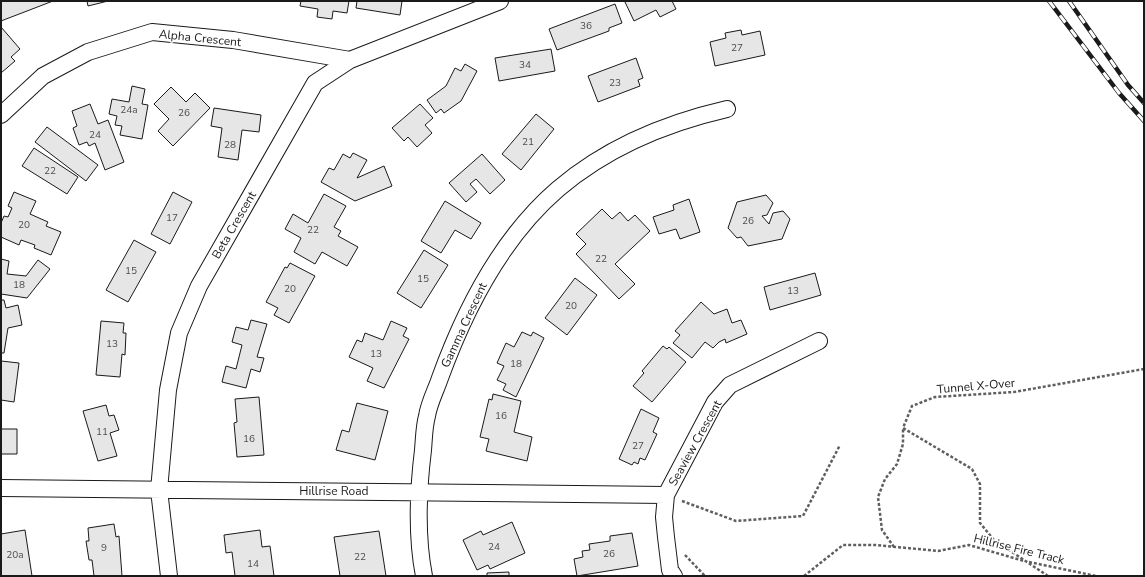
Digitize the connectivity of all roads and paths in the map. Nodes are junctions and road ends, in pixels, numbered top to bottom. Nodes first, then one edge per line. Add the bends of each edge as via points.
1 (500, 1) edge
2 (350, 60) junction
3 (727, 109) dead end
4 (1, 115) edge
5 (819, 341) dead end
6 (1144, 369) edge
7 (903, 428) junction
8 (840, 445) dead end
9 (1, 488) edge
10 (159, 490) junction
11 (418, 492) junction
12 (666, 496) junction
13 (894, 547) junction
14 (1027, 562) junction
15 (169, 576) edge
16 (424, 576) edge
17 (674, 576) edge
18 (804, 576) edge
19 (1048, 576) edge
20 (1096, 576) edge

1 - 2 street, Beta Crescent
2 - 4 street, Alpha Crescent via 234,40 152,32 88,52 43,76
2 - 10 street, Beta Crescent via 315,83 199,286 179,332 168,390
3 - 11 street, Gamma Crescent via 651,133 606,155 558,189 515,233 479,290 451,349 427,416
5 - 12 street, Seaview Crescent via 730,385 715,402
6 - 7 path, Tunnel X-Over via 1014,392 935,397 912,406
7 - 13 path via 904,444 897,464 885,479 878,497 882,530
7 - 14 path via 972,469 980,484 980,523 994,540
8 - 12 path via 803,516 736,521
9 - 10 street, Hillrise Road
10 - 11 street, Hillrise Road
10 - 15 street, Beta Crescent
11 - 12 street, Hillrise Road
11 - 16 street, Gamma Crescent
12 - 17 street, Seaview Crescent via 665,531 670,570
13 - 14 path, Hillrise Fire Track via 938,551 969,545
13 - 18 path, Hillrise Fire Track via 843,545
14 - 19 path
14 - 20 path, Hillrise Fire Track

